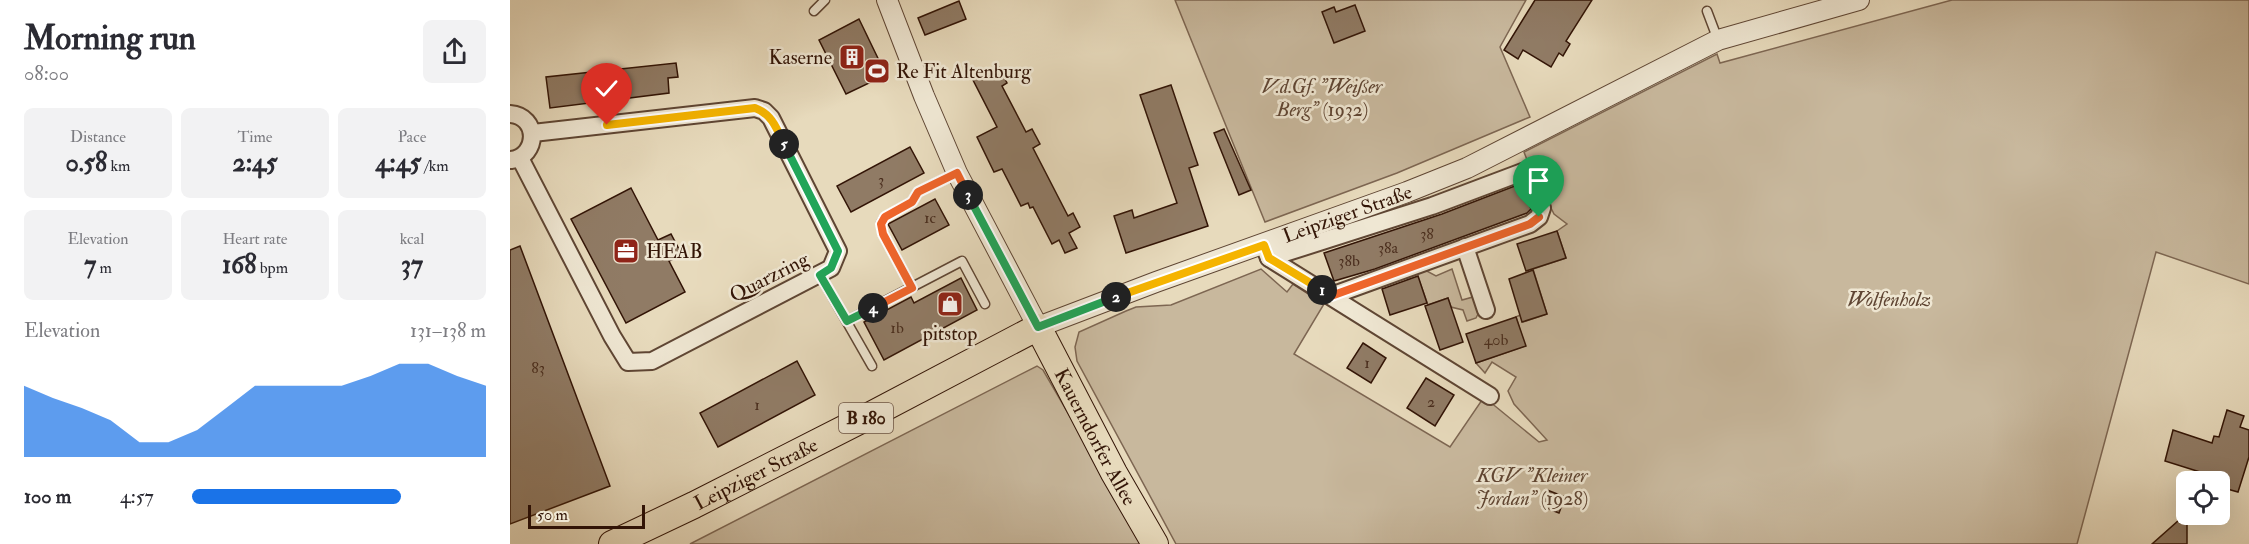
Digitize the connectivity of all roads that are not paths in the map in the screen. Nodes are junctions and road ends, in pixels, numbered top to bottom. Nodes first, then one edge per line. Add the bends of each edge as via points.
1 (825, 0) edge
2 (887, 0) edge
3 (1859, 0) edge
4 (814, 11) dead end
5 (1707, 11) dead end
6 (1718, 40) junction
7 (510, 114) edge
8 (533, 133) junction
9 (515, 159) edge
10 (957, 173) junction
11 (1466, 247) junction
12 (1266, 251) junction
13 (820, 275) junction
14 (912, 288) junction
15 (1331, 296) junction
16 (985, 304) dead end
17 (1486, 310) dead end
18 (847, 321) junction
19 (1038, 327) junction
20 (872, 366) dead end
21 (1490, 396) dead end
22 (612, 544) edge
23 (1155, 544) edge

1 - 4 lane
2 - 10 street
3 - 6 street, Leipziger Straße
5 - 6 lane
6 - 12 street, Leipziger Straße via 1467,168
7 - 8 street via 527,121
8 - 9 street via 531,148
8 - 13 street, Quarzring via 755,108 764,111 838,251 831,268
9 - 13 street, Quarzring via 628,362 652,361
10 - 14 lane via 918,192 912,202 885,217 881,224
10 - 19 street
11 - 12 street, Leipziger Straße via 1530,224 1539,217 1542,208 1525,171 1432,206
11 - 15 street, Leipziger Straße
11 - 17 street
12 - 15 street
12 - 19 street, Leipziger Straße via 1156,282
13 - 18 lane
14 - 16 lane via 962,261
14 - 18 lane
15 - 21 street
18 - 20 lane
19 - 22 main road, Leipziger Straße / B 180
19 - 23 main road, Kauerndorfer Allee

